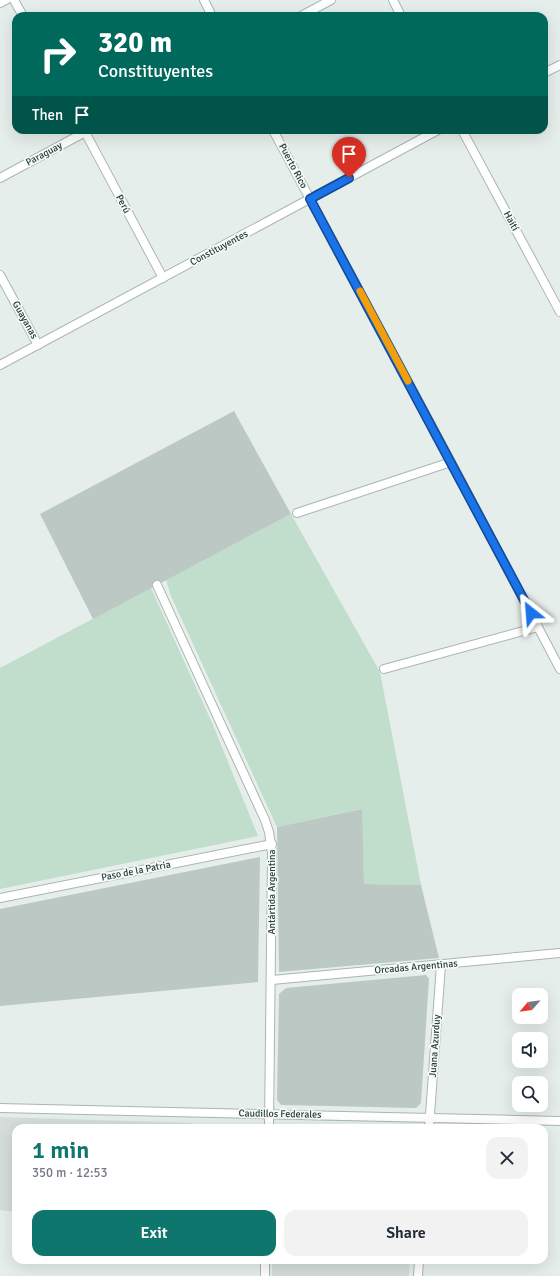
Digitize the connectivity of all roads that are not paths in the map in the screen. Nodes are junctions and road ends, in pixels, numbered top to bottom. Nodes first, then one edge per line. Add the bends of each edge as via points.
1 (6, 0) edge
2 (14, 0) edge
3 (204, 0) edge
4 (331, 0) edge
5 (393, 0) edge
6 (0, 3) edge
7 (21, 12) edge
8 (210, 12) edge
9 (308, 12) edge
10 (399, 12) edge
11 (560, 65) edge
12 (548, 71) edge
13 (81, 134) edge
14 (88, 134) edge
15 (275, 134) edge
16 (431, 134) edge
17 (464, 134) edge
18 (0, 178) edge
19 (310, 199) junction
20 (0, 275) edge
21 (163, 278) junction
22 (560, 312) edge
23 (38, 345) junction
24 (0, 365) edge
25 (451, 462) junction
26 (297, 513) dead end
27 (157, 585) dead end
28 (538, 627) junction
29 (384, 669) dead end
30 (560, 669) edge
31 (272, 844) junction
32 (0, 898) edge
33 (560, 953) edge
34 (441, 965) junction
35 (272, 980) junction
36 (0, 1108) edge
37 (270, 1114) junction
38 (430, 1117) junction
39 (560, 1121) edge
40 (270, 1124) edge
41 (429, 1124) edge
42 (265, 1264) edge
43 (419, 1264) edge
44 (265, 1276) edge
45 (418, 1276) edge

1 - 6 street
2 - 7 street
3 - 8 street
4 - 9 street
5 - 10 street
11 - 12 street
13 - 18 street, Paraguay
14 - 21 street, Perú
15 - 19 street, Puerto Rico
16 - 19 street, Constituyentes
17 - 22 street, Haití
19 - 21 street, Constituyentes
19 - 25 street, Puerto Rico
20 - 23 street, Guayanas
21 - 23 street, Constituyentes
23 - 24 street, Constituyentes
25 - 26 street
25 - 28 street, Puerto Rico
27 - 31 street, Antártida Argentina via 265,820
28 - 29 street
28 - 30 street, Puerto Rico
31 - 32 street, Paso de la Patria
31 - 35 street, Antártida Argentina
33 - 34 street, Orcadas Argentinas
34 - 35 street, Orcadas Argentinas
34 - 38 street, Juana Azurduy
35 - 37 street, Antártida Argentina
36 - 37 street, Caudillos Federales
37 - 38 street, Caudillos Federales
37 - 40 street, Antártida Argentina
38 - 39 street, Caudillos Federales
38 - 41 street, Juana Azurduy
42 - 44 street
43 - 45 street

